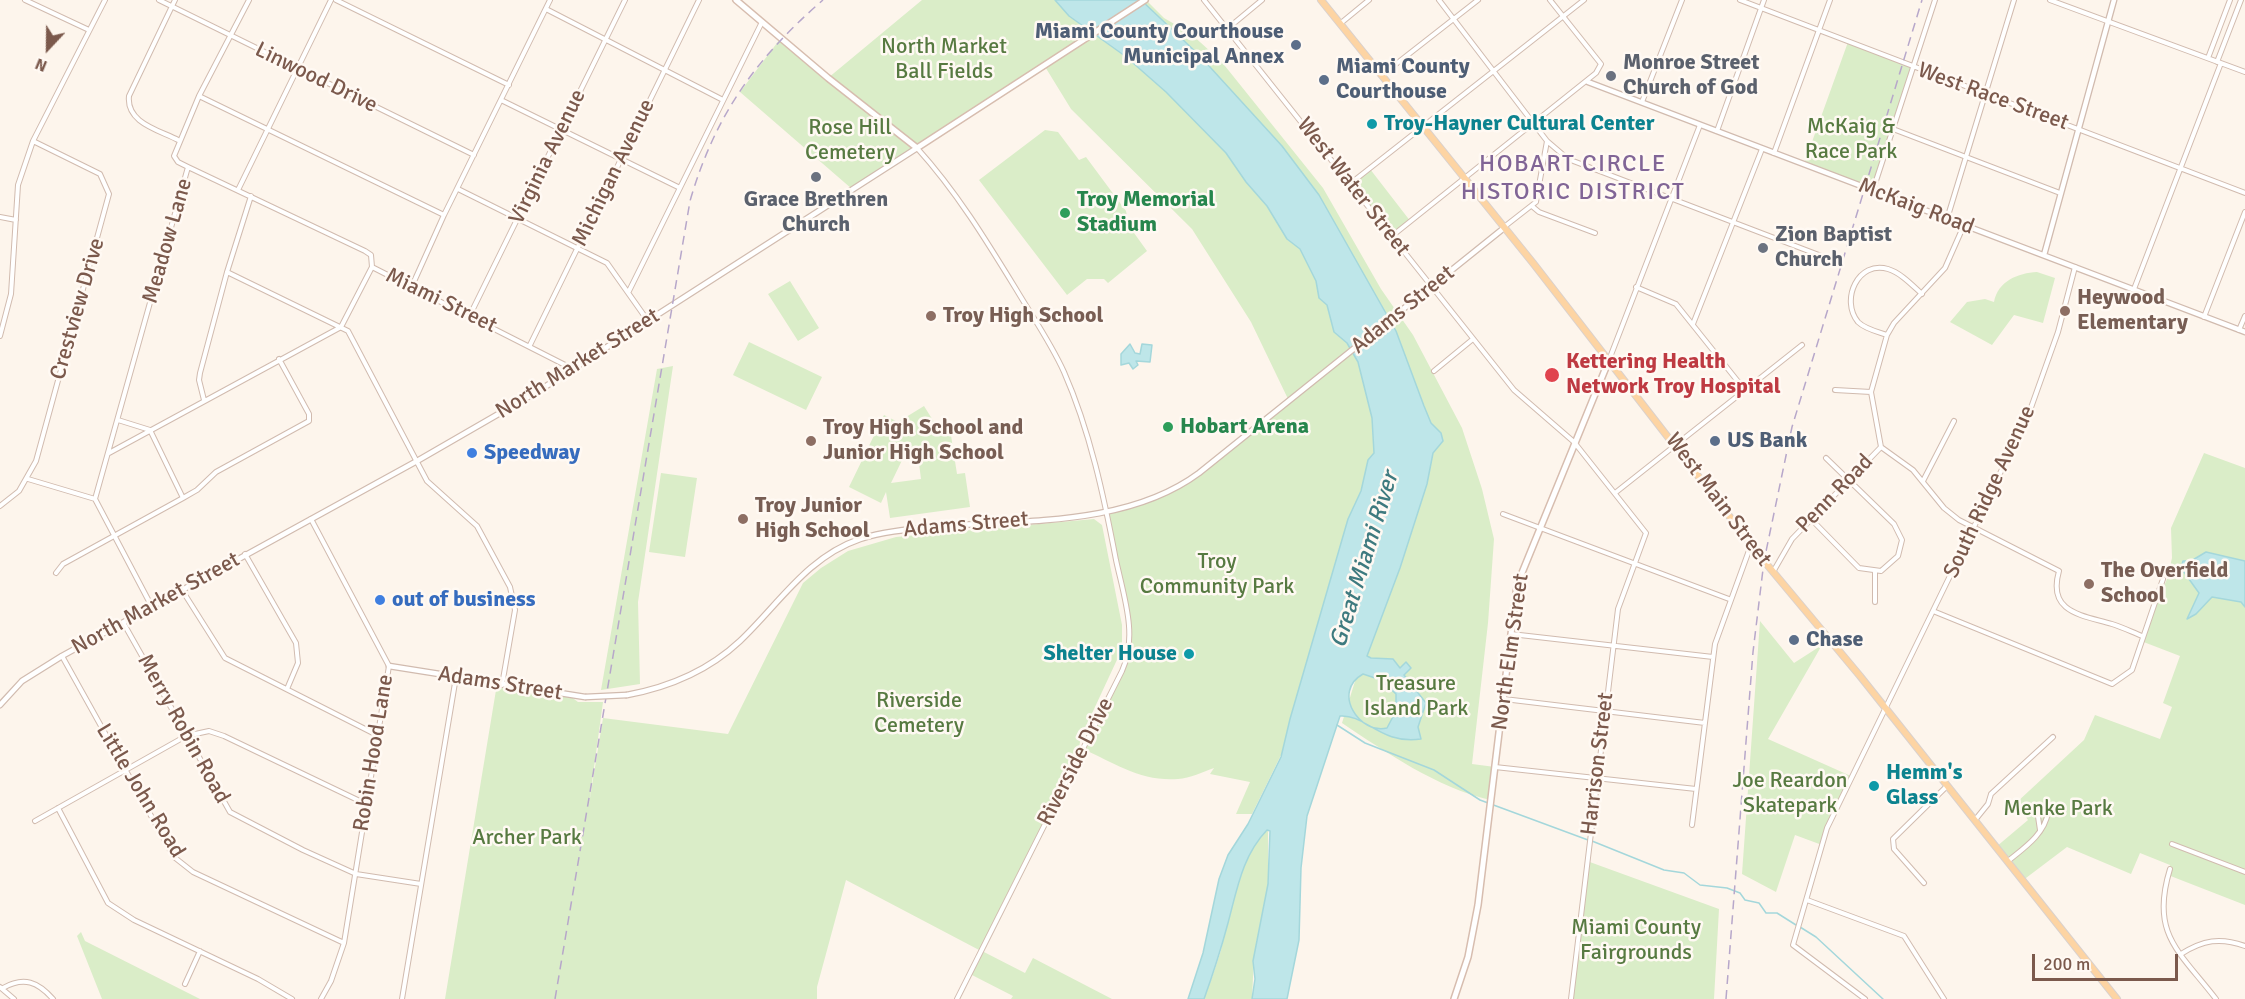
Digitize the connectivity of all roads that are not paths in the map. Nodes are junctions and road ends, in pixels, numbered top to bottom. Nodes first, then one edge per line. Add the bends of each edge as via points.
1 (25, 0) edge
2 (105, 0) edge
3 (159, 0) edge
4 (175, 0) edge
5 (249, 0) edge
6 (331, 0) edge
7 (336, 0) edge
8 (550, 0) edge
9 (625, 0) edge
10 (699, 0) edge
11 (736, 0) edge
12 (1144, 0) edge
13 (1204, 0) edge
14 (1262, 0) edge
15 (1322, 0) edge
16 (1369, 0) edge
17 (1439, 0) edge
18 (1478, 0) edge
19 (1550, 0) edge
20 (1584, 0) edge
21 (1682, 0) edge
22 (1740, 0) edge
23 (1764, 0) edge
24 (1830, 0) edge
25 (1935, 0) edge
26 (2014, 0) edge
27 (2050, 0) edge
28 (2114, 0) edge
29 (2230, 0) edge
30 (2241, 0) edge
31 (172, 6) junction
32 (1761, 8) junction
33 (546, 9) junction
34 (1563, 17) junction
35 (1454, 20) junction
36 (2108, 21) junction
37 (762, 22) junction
38 (1340, 24) junction
39 (1227, 29) junction
40 (89, 30) junction
41 (1819, 31) junction
42 (231, 36) junction
43 (606, 39) junction
44 (2208, 58) junction
45 (2219, 62) junction
46 (1914, 68) junction
47 (298, 69) junction
48 (664, 70) junction
49 (1495, 70) junction
50 (2245, 72) edge
51 (1382, 75) junction
52 (1588, 82) junction
53 (508, 85) junction
54 (1984, 92) junction
55 (199, 96) junction
56 (501, 100) junction
57 (723, 100) junction
58 (1642, 102) junction
59 (1535, 123) junction
60 (1700, 125) junction
61 (1422, 127) junction
62 (268, 129) junction
63 (562, 129) junction
64 (1893, 129) junction
65 (2079, 129) junction
66 (1717, 131) junction
67 (178, 140) junction
68 (33, 141) junction
69 (1547, 141) junction
70 (917, 148) junction
71 (1762, 148) junction
72 (1774, 153) junction
73 (474, 155) junction
74 (1965, 156) junction
75 (621, 159) junction
76 (188, 167) junction
77 (2181, 168) junction
78 (1466, 180) junction
79 (1351, 183) junction
80 (680, 188) junction
81 (458, 189) junction
82 (238, 190) junction
83 (1873, 190) junction
84 (2245, 193) edge
85 (2060, 194) junction
86 (251, 196) junction
87 (1672, 197) junction
88 (1533, 207) junction
89 (2245, 212) edge
90 (444, 215) junction
91 (0, 217) edge
92 (517, 219) junction
93 (1947, 219) junction
94 (16, 220) junction
95 (1734, 222) junction
96 (1964, 225) junction
97 (1504, 228) junction
98 (1595, 232) dead end
99 (1392, 236) junction
100 (578, 248) junction
101 (2044, 255) junction
102 (1832, 260) dead end
103 (372, 267) junction
104 (2075, 267) junction
105 (226, 272) junction
106 (412, 286) junction
107 (1432, 287) junction
108 (1636, 287) junction
109 (2134, 289) junction
110 (629, 291) junction
111 (1922, 294) junction
112 (470, 315) junction
113 (2245, 316) edge
114 (2204, 317) junction
115 (648, 321) junction
116 (1693, 324) junction
117 (341, 327) junction
118 (2242, 331) edge
119 (1887, 335) junction
120 (0, 336) edge
121 (1473, 339) junction
122 (530, 345) junction
123 (1802, 345) dead end
124 (279, 359) junction
125 (1609, 360) junction
126 (573, 369) junction
127 (1434, 371) dead end
128 (1744, 389) junction
129 (1835, 390) dead end
130 (1871, 392) junction
131 (204, 400) junction
132 (118, 420) junction
133 (1954, 421) dead end
134 (150, 430) junction
135 (1574, 442) junction
136 (1677, 446) junction
137 (1881, 447) junction
138 (109, 453) junction
139 (1826, 458) dead end
140 (417, 461) junction
141 (28, 479) junction
142 (1849, 479) junction
143 (1923, 481) junction
144 (1615, 493) junction
145 (183, 498) junction
146 (95, 499) junction
147 (0, 506) edge
148 (1106, 510) junction
149 (1503, 514) dead end
150 (1810, 518) junction
151 (311, 519) junction
152 (1539, 527) junction
153 (1974, 528) junction
154 (1647, 533) joint
155 (114, 536) junction
156 (1751, 544) junction
157 (245, 554) junction
158 (1635, 564) junction
159 (1773, 572) junction
160 (1875, 572) junction
161 (56, 573) dead end
162 (2163, 579) dead end
163 (182, 589) junction
164 (1730, 599) junction
165 (1875, 602) dead end
166 (152, 607) junction
167 (1933, 611) junction
168 (124, 624) junction
169 (1511, 634) junction
170 (2142, 636) junction
171 (1612, 645) junction
172 (62, 656) junction
173 (1713, 657) junction
174 (389, 666) junction
175 (456, 677) junction
176 (502, 685) junction
177 (287, 689) junction
178 (1504, 699) junction
179 (0, 705) edge
180 (1887, 710) junction
181 (1604, 712) junction
182 (1705, 723) junction
183 (377, 735) junction
184 (186, 736) junction
185 (2053, 737) dead end
186 (1495, 767) junction
187 (125, 769) junction
188 (1596, 779) junction
189 (1947, 786) junction
190 (1696, 789) junction
191 (366, 804) junction
192 (58, 808) junction
193 (35, 821) dead end
194 (1975, 821) junction
195 (1692, 825) dead end
196 (2040, 830) junction
197 (2172, 844) dead end
198 (2007, 862) junction
199 (2170, 869) dead end
200 (2245, 872) edge
201 (357, 874) junction
202 (1924, 883) dead end
203 (421, 884) junction
204 (1806, 900) junction
205 (344, 944) junction
206 (2245, 946) edge
207 (200, 951) junction
208 (2181, 954) junction
209 (185, 984) dead end
210 (2, 988) edge
211 (14, 999) edge
212 (53, 999) edge
213 (292, 999) edge
214 (321, 999) edge
215 (402, 999) edge
216 (957, 999) edge
217 (1454, 999) edge
218 (1571, 999) edge
219 (1865, 999) edge
220 (1944, 999) edge
221 (2117, 999) edge
222 (2216, 999) edge

1 - 40 street
2 - 40 street
3 - 31 street, Linwood Drive
4 - 31 street
5 - 42 street
6 - 47 street
7 - 53 street
8 - 33 street
9 - 43 street, Virginia Avenue
10 - 48 street, Michigan Avenue
11 - 37 main road
12 - 70 main road, North Market Street
13 - 39 street, West Water Street
14 - 39 street
15 - 38 main road, West Main Street
16 - 38 street
17 - 35 street
18 - 35 street
19 - 34 street
20 - 34 street
21 - 58 street
22 - 32 street, West Race Street
23 - 32 street
24 - 41 street
25 - 46 street
26 - 54 street
27 - 36 street
28 - 36 street
29 - 44 street
30 - 45 street
31 - 42 street, Linwood Drive
31 - 67 street via 128,105 136,119
32 - 41 street, West Race Street
32 - 66 street
33 - 43 street
33 - 53 street
34 - 49 street
34 - 52 street via 1601,64
35 - 49 street
35 - 51 street
36 - 44 street
36 - 65 street
37 - 57 street
37 - 70 main road
38 - 51 main road, West Main Street
39 - 79 street, West Water Street
40 - 68 street
41 - 46 street, West Race Street
41 - 72 street
42 - 47 street, Linwood Drive
42 - 55 street
43 - 48 street
43 - 63 street, Virginia Avenue
44 - 45 street
45 - 50 street
45 - 77 street
46 - 54 street, West Race Street
46 - 64 street
47 - 62 street
47 - 73 street, Linwood Drive
48 - 57 street
48 - 75 street, Michigan Avenue
49 - 59 street
49 - 61 street
51 - 61 main road, West Main Street
52 - 58 street, McKaig Road
52 - 59 street
53 - 56 street
54 - 65 street, West Race Street
54 - 74 street
55 - 62 street
55 - 67 street
56 - 63 street
56 - 73 street
57 - 80 street
58 - 60 street, McKaig Road
59 - 69 street
59 - 78 street
60 - 66 street, McKaig Road
60 - 87 street
61 - 78 main road, West Main Street
61 - 79 street
62 - 82 street
62 - 90 street
63 - 75 street
63 - 92 street, Virginia Avenue
64 - 74 street
64 - 83 street
65 - 77 street, West Race Street
65 - 85 street
66 - 71 street, McKaig Road
67 - 76 street, Meadow Lane via 174,156
68 - 94 street via 18,185
68 - 141 street, Crestview Drive via 100,174 109,194
69 - 87 street via 1568,159
69 - 88 street via 1539,194
70 - 115 street, North Market Street
70 - 148 street, Riverside Drive via 944,178 979,229 1056,357 1074,398
71 - 72 street, McKaig Road
71 - 95 street
72 - 83 street, McKaig Road
73 - 81 street
74 - 85 street
74 - 93 street
75 - 80 street
75 - 100 street, Michigan Avenue
76 - 82 street, Miami Street
76 - 132 street, Meadow Lane
77 - 84 street, West Race Street
77 - 109 street
78 - 97 main road, West Main Street
78 - 99 street
79 - 99 street, West Water Street
80 - 110 street
81 - 90 street
81 - 92 street
82 - 86 street, Miami Street
83 - 93 street, McKaig Road
85 - 101 street
86 - 103 street, Miami Street via 365,251 371,255
86 - 105 street
87 - 95 street
87 - 108 street
88 - 97 street
88 - 98 street
89 - 114 street
90 - 106 street
91 - 94 street
92 - 100 street
92 - 112 street, Virginia Avenue
93 - 96 street, McKaig Road
94 - 120 street via 11,294
95 - 102 street
95 - 116 street
96 - 101 street, McKaig Road
96 - 111 street, Penn Road via 1949,262
97 - 107 street, Adams Street
97 - 125 main road, West Main Street
99 - 107 street, West Water Street
100 - 110 street via 607,263
100 - 122 street, Michigan Avenue
101 - 104 street, McKaig Road
103 - 106 street, Miami Street
103 - 117 street
104 - 109 street, McKaig Road
104 - 153 street, South Ridge Avenue via 2058,332 2028,417
105 - 117 street
105 - 131 street via 199,380
106 - 112 street, Miami Street
107 - 121 street, West Water Street
107 - 148 street, Adams Street via 1185,483 1153,499
108 - 116 street via 1676,304
108 - 125 street
109 - 114 street, McKaig Road
110 - 115 street
111 - 119 street, Penn Road
111 - 119 street via 1886,268 1858,278 1850,297 1858,322
112 - 122 street, Miami Street
113 - 118 street
114 - 118 street, McKaig Road
115 - 126 street, North Market Street
116 - 128 street
117 - 124 street
117 - 140 street via 348,331
119 - 130 street, Penn Road
121 - 127 street
121 - 135 street, West Water Street via 1514,390
122 - 126 street, Miami Street
123 - 128 street
124 - 131 street
124 - 145 street via 309,414 309,421 216,472
125 - 135 main road, North Elm Street
125 - 136 main road, West Main Street
126 - 140 street, North Market Street
128 - 136 street
129 - 130 street
130 - 137 street, Penn Road
131 - 134 street
132 - 134 street
132 - 138 street, Meadow Lane
133 - 143 street
134 - 138 street
134 - 145 street
135 - 144 street, West Water Street
135 - 152 main road, North Elm Street
136 - 144 street
136 - 156 main road, West Main Street
137 - 142 street, Penn Road
137 - 143 street
138 - 146 street, Meadow Lane
139 - 142 street
140 - 151 street, North Market Street
140 - 176 street via 428,481 477,526 510,587 515,610
141 - 146 street
141 - 147 street, Crestview Drive
142 - 150 street, Penn Road
142 - 160 street via 1893,524 1902,540 1893,563
143 - 153 street via 1944,508
144 - 154 street, West Water Street
145 - 155 street
146 - 155 street
148 - 176 street, Adams Street, bridge via 896,530 856,541 808,569 740,641 712,663 671,684 627,695 585,697
148 - 216 street, Riverside Drive via 1130,630 1127,658
149 - 152 street
150 - 159 street, Penn Road via 1782,552
150 - 160 street via 1851,562
151 - 157 street, North Market Street
151 - 174 street, Robin Hood Lane
152 - 158 street
152 - 169 main road, North Elm Street via 1520,573
153 - 167 street, South Ridge Avenue
153 - 170 street via 2059,571 2056,593 2072,612
154 - 158 street, Harrison Street
155 - 161 street via 63,564
155 - 166 street
156 - 159 main road, West Main Street
156 - 164 street
157 - 163 street, North Market Street
157 - 177 street via 296,643 298,663
158 - 164 street
158 - 171 street, Harrison Street via 1618,609
159 - 180 main road, West Main Street
160 - 165 street
162 - 170 street
163 - 166 street, North Market Street
163 - 177 street via 225,658
164 - 173 street
166 - 168 street, North Market Street
167 - 170 street via 2112,684 2132,670
167 - 180 street, South Ridge Avenue
168 - 172 street, North Market Street
168 - 184 street, Merry Robin Road
169 - 171 street
169 - 178 main road, North Elm Street
171 - 173 street
171 - 181 street, Harrison Street
172 - 179 street, North Market Street via 22,681
172 - 187 street, Little John Road
173 - 182 street
174 - 175 street, Adams Street
174 - 183 street, Robin Hood Lane
175 - 176 street, Adams Street
175 - 203 street
177 - 183 street
178 - 181 street
178 - 186 main road, North Elm Street
180 - 189 main road, West Main Street
180 - 204 street, South Ridge Avenue via 1827,828
181 - 182 street
181 - 188 street, Harrison Street
182 - 190 street
183 - 191 street, Robin Hood Lane
184 - 187 street
184 - 191 street via 208,731 224,736
184 - 201 street, Merry Robin Road via 230,812
185 - 194 street via 1991,794
186 - 188 street
186 - 217 main road, North Elm Street via 1478,905 1468,957
187 - 192 street
187 - 205 street, Little John Road via 174,857 193,872
188 - 190 street
188 - 218 street, Harrison Street
189 - 194 main road, West Main Street
189 - 202 street via 1893,839 1894,849
190 - 195 street
191 - 201 street, Robin Hood Lane
192 - 193 street
192 - 207 street via 108,903 134,920
194 - 198 main road, West Main Street
196 - 196 street via 2048,812 2043,808 2037,810
196 - 198 street
197 - 200 street
198 - 221 main road, West Main Street
199 - 208 street via 2162,899 2163,922
201 - 203 street, Merry Robin Road
201 - 205 street, Robin Hood Lane
203 - 215 street
204 - 219 street, South Ridge Avenue via 1793,945
204 - 220 street via 1904,936
205 - 214 street, Robin Hood Lane
206 - 208 street via 2217,939
207 - 209 street
207 - 213 street
208 - 222 street
210 - 211 street
210 - 212 street via 28,980

